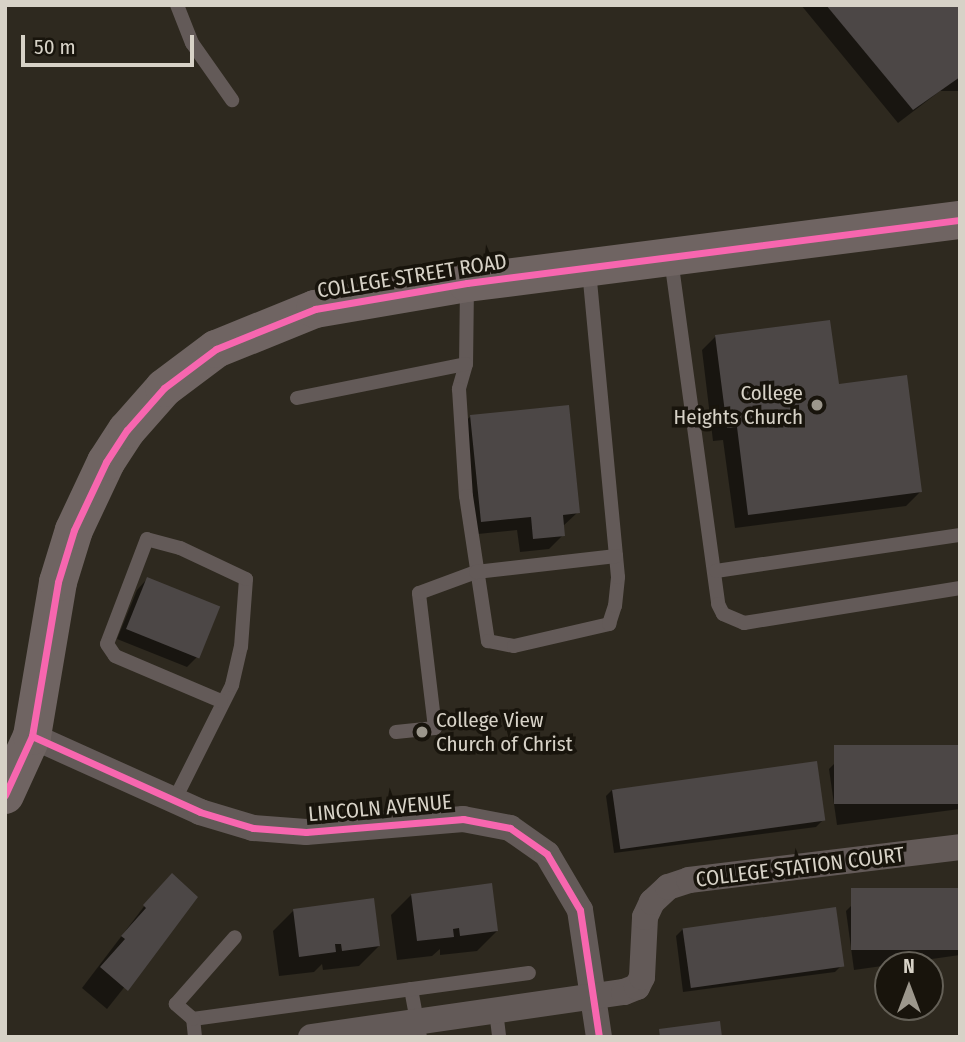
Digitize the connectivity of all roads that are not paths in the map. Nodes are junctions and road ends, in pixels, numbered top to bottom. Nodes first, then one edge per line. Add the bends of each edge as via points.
1 (177, 5) edge
2 (232, 100) dead end
3 (960, 220) edge
4 (671, 257) junction
5 (588, 268) junction
6 (467, 284) junction
7 (466, 364) junction
8 (297, 398) dead end
9 (960, 535) edge
10 (616, 556) junction
11 (716, 571) junction
12 (476, 572) junction
13 (960, 588) edge
14 (221, 701) junction
15 (396, 732) dead end
16 (32, 736) junction
17 (5, 795) edge
18 (174, 801) junction
19 (960, 847) edge
20 (235, 937) dead end
21 (528, 973) dead end
22 (411, 989) junction
23 (595, 995) junction
24 (496, 1010) junction
25 (193, 1019) junction
26 (419, 1030) edge
27 (195, 1037) edge
28 (311, 1037) edge
29 (499, 1037) edge
30 (599, 1037) edge

1 - 2 lane via 192,43
3 - 4 street, COLLEGE STREET ROAD
4 - 5 street, COLLEGE STREET ROAD
4 - 11 lane
5 - 6 street, COLLEGE STREET ROAD
5 - 10 lane
6 - 7 lane
6 - 16 street, COLLEGE STREET ROAD via 315,309 282,320 216,349 164,388 106,462 74,530 58,582
7 - 8 lane
7 - 12 lane via 459,389
9 - 11 lane
10 - 12 lane
10 - 12 lane via 615,606 609,624 514,646 488,641
11 - 13 lane via 723,614 744,623
12 - 15 lane via 419,593 435,728
14 - 14 lane via 115,656 107,644 147,539 180,548 246,579 241,647 232,685
14 - 18 lane
16 - 17 street, COLLEGE STREET ROAD
16 - 18 street, LINCOLN AVENUE
18 - 23 street, LINCOLN AVENUE via 227,821 279,832 438,819 488,821 510,828 547,854 571,891 586,930
19 - 23 street, COLLEGE STATION COURT via 690,880 668,887 652,901 645,917 644,957 637,987
20 - 25 lane via 176,1004
21 - 22 lane
22 - 25 lane
22 - 26 lane
23 - 24 street
23 - 30 street, LINCOLN AVENUE
24 - 26 street
24 - 29 lane
25 - 27 lane
26 - 28 street

